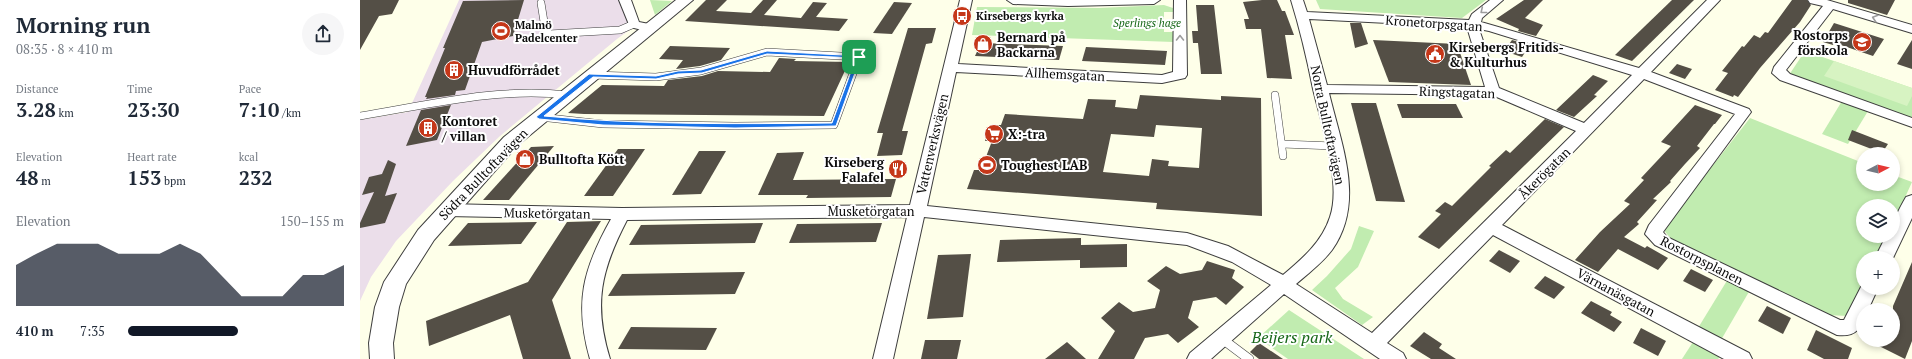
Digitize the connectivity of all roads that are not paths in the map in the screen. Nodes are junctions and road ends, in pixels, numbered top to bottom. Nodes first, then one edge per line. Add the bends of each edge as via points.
1 (625, 0) edge
2 (685, 0) edge
3 (966, 0) edge
4 (1013, 0) edge
5 (1154, 0) edge
6 (1180, 0) edge
7 (1496, 0) edge
8 (1714, 0) edge
9 (1814, 0) edge
10 (542, 3) dead end
11 (1830, 5) junction
12 (1300, 8) edge
13 (634, 24) junction
14 (1473, 24) junction
15 (1910, 24) edge
16 (650, 28) junction
17 (950, 68) junction
18 (1641, 73) junction
19 (591, 75) junction
20 (1493, 91) junction
21 (1319, 93) junction
22 (567, 95) junction
23 (1274, 95) dead end
24 (1744, 112) joint
25 (360, 116) edge
26 (539, 117) junction
27 (1912, 123) edge
28 (1587, 130) junction
29 (1282, 144) junction
30 (1334, 146) junction
31 (1284, 156) dead end
32 (1912, 201) edge
33 (447, 210) junction
34 (917, 211) junction
35 (622, 214) junction
36 (1490, 226) junction
37 (1887, 251) edge
38 (1283, 284) junction
39 (1866, 295) edge
40 (1221, 338) junction
41 (1374, 344) junction
42 (382, 359) edge
43 (600, 359) edge
44 (883, 359) edge
45 (1198, 359) edge
46 (1249, 359) edge
47 (1396, 359) edge
48 (1742, 359) edge

1 - 13 street
2 - 16 street, Södra Bulltoftavägen
3 - 17 street, Vattenverksvägen
4 - 5 street
17 -> 6 street, Allhemsgatan via 1162,79 1180,75
7 -> 14 street via 1476,17
8 - 18 street, Åkerögatan
9 - 11 street
10 - 13 lane via 545,28 549,34 620,30
15 -> 11 street
11 - 27 street via 1779,73
12 - 14 street, Kronetorpsgatan
12 - 21 street, Norra Bulltoftavägen
13 - 16 street
14 - 18 street, Kronetorpsgatan
14 - 20 street
16 - 19 street, Södra Bulltoftavägen
17 - 34 street, Vattenverksvägen
18 - 24 street, Kronetorpsgatan
18 - 28 street, Åkerögatan
19 - 22 street, Södra Bulltoftavägen
19 - 26 lane via 656,78 702,71 767,52 859,57 834,125 611,124
20 - 21 street, Ringstagatan
20 - 28 street, Ringstagatan
21 - 30 street, Norra Bulltoftavägen
22 - 25 lane via 540,92 498,94
22 - 26 street, Södra Bulltoftavägen
23 - 29 lane
24 - 39 street, Rostorpsplanen via 1655,229 1654,234 1668,244 1837,327 1847,328 1851,325
26 - 33 street, Södra Bulltoftavägen via 511,141
28 - 36 street, Åkerögatan
29 - 30 lane
29 - 31 lane
30 - 38 street, Norra Bulltoftavägen via 1340,171 1342,199 1339,217 1325,246
32 - 37 street
33 - 35 street, Musketörgatan
33 - 42 street, Södra Bulltoftavägen via 426,235 395,282 387,307 381,343
34 - 35 street, Musketörgatan
34 - 38 street, Musketörgatan via 1187,239 1219,248
34 - 44 street, Vattenverksvägen
35 - 43 street via 604,247 595,275 591,304 593,335
36 - 41 street, Åkerögatan
36 - 48 street, Värnanäsgatan
38 - 40 street, Norra Bulltoftavägen
38 - 41 street, Musketörgatan
40 - 45 street, Norra Bulltoftavägen
40 - 46 lane
41 - 47 street, Musketörgatan

